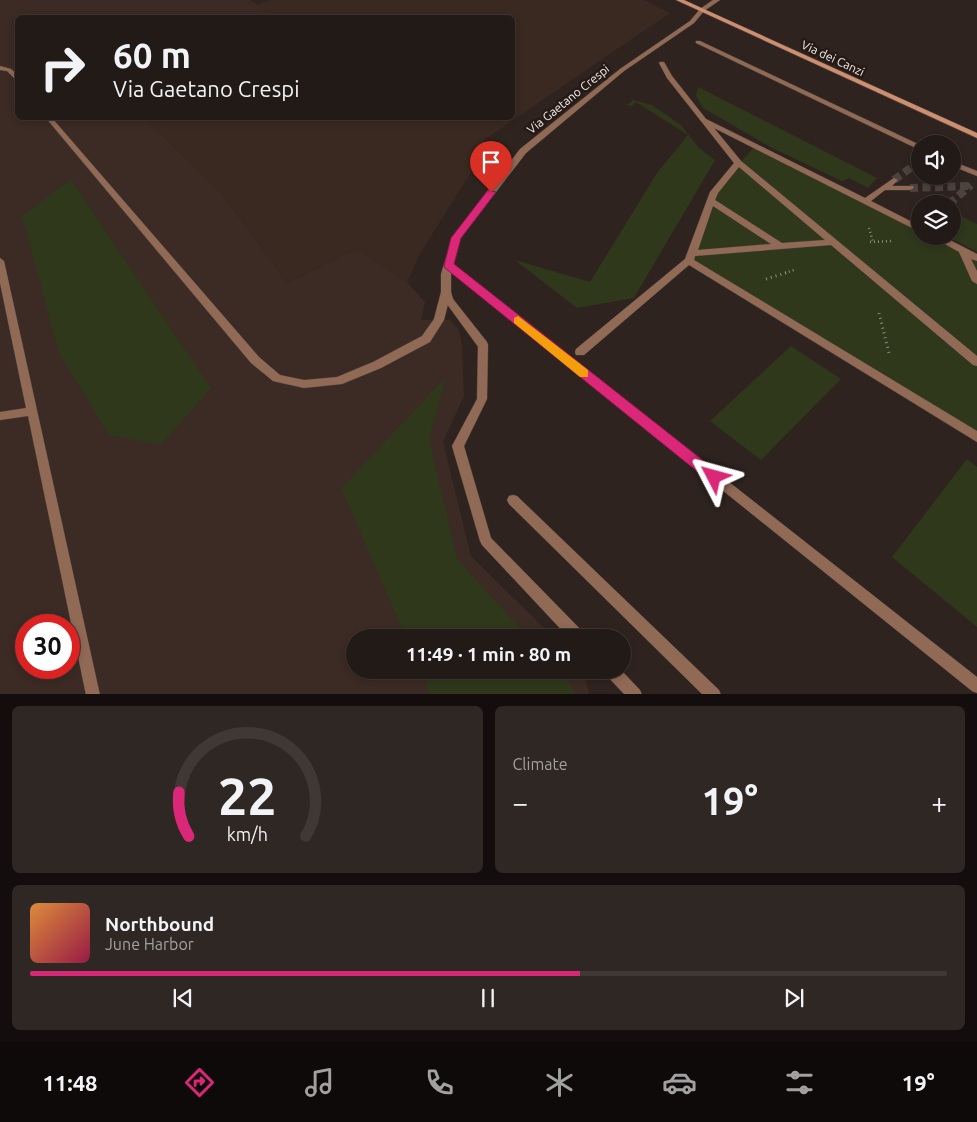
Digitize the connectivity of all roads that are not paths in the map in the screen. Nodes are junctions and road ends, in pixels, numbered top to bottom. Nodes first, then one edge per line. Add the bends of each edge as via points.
1 (679, 0) edge
2 (717, 0) edge
3 (702, 10) junction
4 (698, 42) dead end
5 (662, 63) dead end
6 (0, 68) edge
7 (15, 77) edge
8 (700, 118) junction
9 (51, 120) edge
10 (977, 136) edge
11 (911, 144) edge
12 (738, 163) junction
13 (961, 167) edge
14 (977, 174) edge
15 (894, 180) tunnel mouth
16 (883, 188) junction
17 (910, 188) tunnel mouth
18 (711, 201) junction
19 (866, 201) junction
20 (911, 224) edge
21 (834, 243) junction
22 (951, 245) edge
23 (780, 246) junction
24 (963, 251) junction
25 (690, 257) junction
26 (977, 258) edge
27 (0, 261) edge
28 (449, 266) junction
29 (977, 281) edge
30 (446, 292) junction
31 (580, 352) dead end
32 (977, 362) edge
33 (32, 411) junction
34 (0, 416) edge
35 (977, 437) edge
36 (513, 500) dead end
37 (570, 629) edge
38 (620, 679) edge
39 (977, 686) edge
40 (93, 694) edge
41 (635, 694) edge
42 (714, 694) edge

1 - 3 street, Via dei Canzi
2 - 3 street, Via Gaetano Crespi
3 - 10 street, Via dei Canzi
3 - 28 street, Via Gaetano Crespi via 692,22 622,70 524,151 456,238
4 - 11 street
5 - 8 street via 669,78
6 - 7 street via 9,70
8 - 12 street
8 - 19 street
9 - 30 street, Via Gaetano Crespi via 255,360 277,378 304,384 338,381 407,350 426,339 439,320
12 - 18 street via 714,192
12 - 21 street
13 - 14 street
15 - 16 street
16 - 17 street
16 - 19 street
18 - 23 street
18 - 25 street
19 - 20 street
21 - 23 street
21 - 32 street
22 - 24 street
23 - 25 street
24 - 26 street
24 - 29 street
25 - 31 street
25 - 35 street via 735,289
27 - 33 street
28 - 30 street, Via Gaetano Crespi
28 - 39 street
30 - 37 street via 484,345 482,399 458,446 486,541
33 - 34 street
33 - 40 street
36 - 42 street
38 - 41 street

